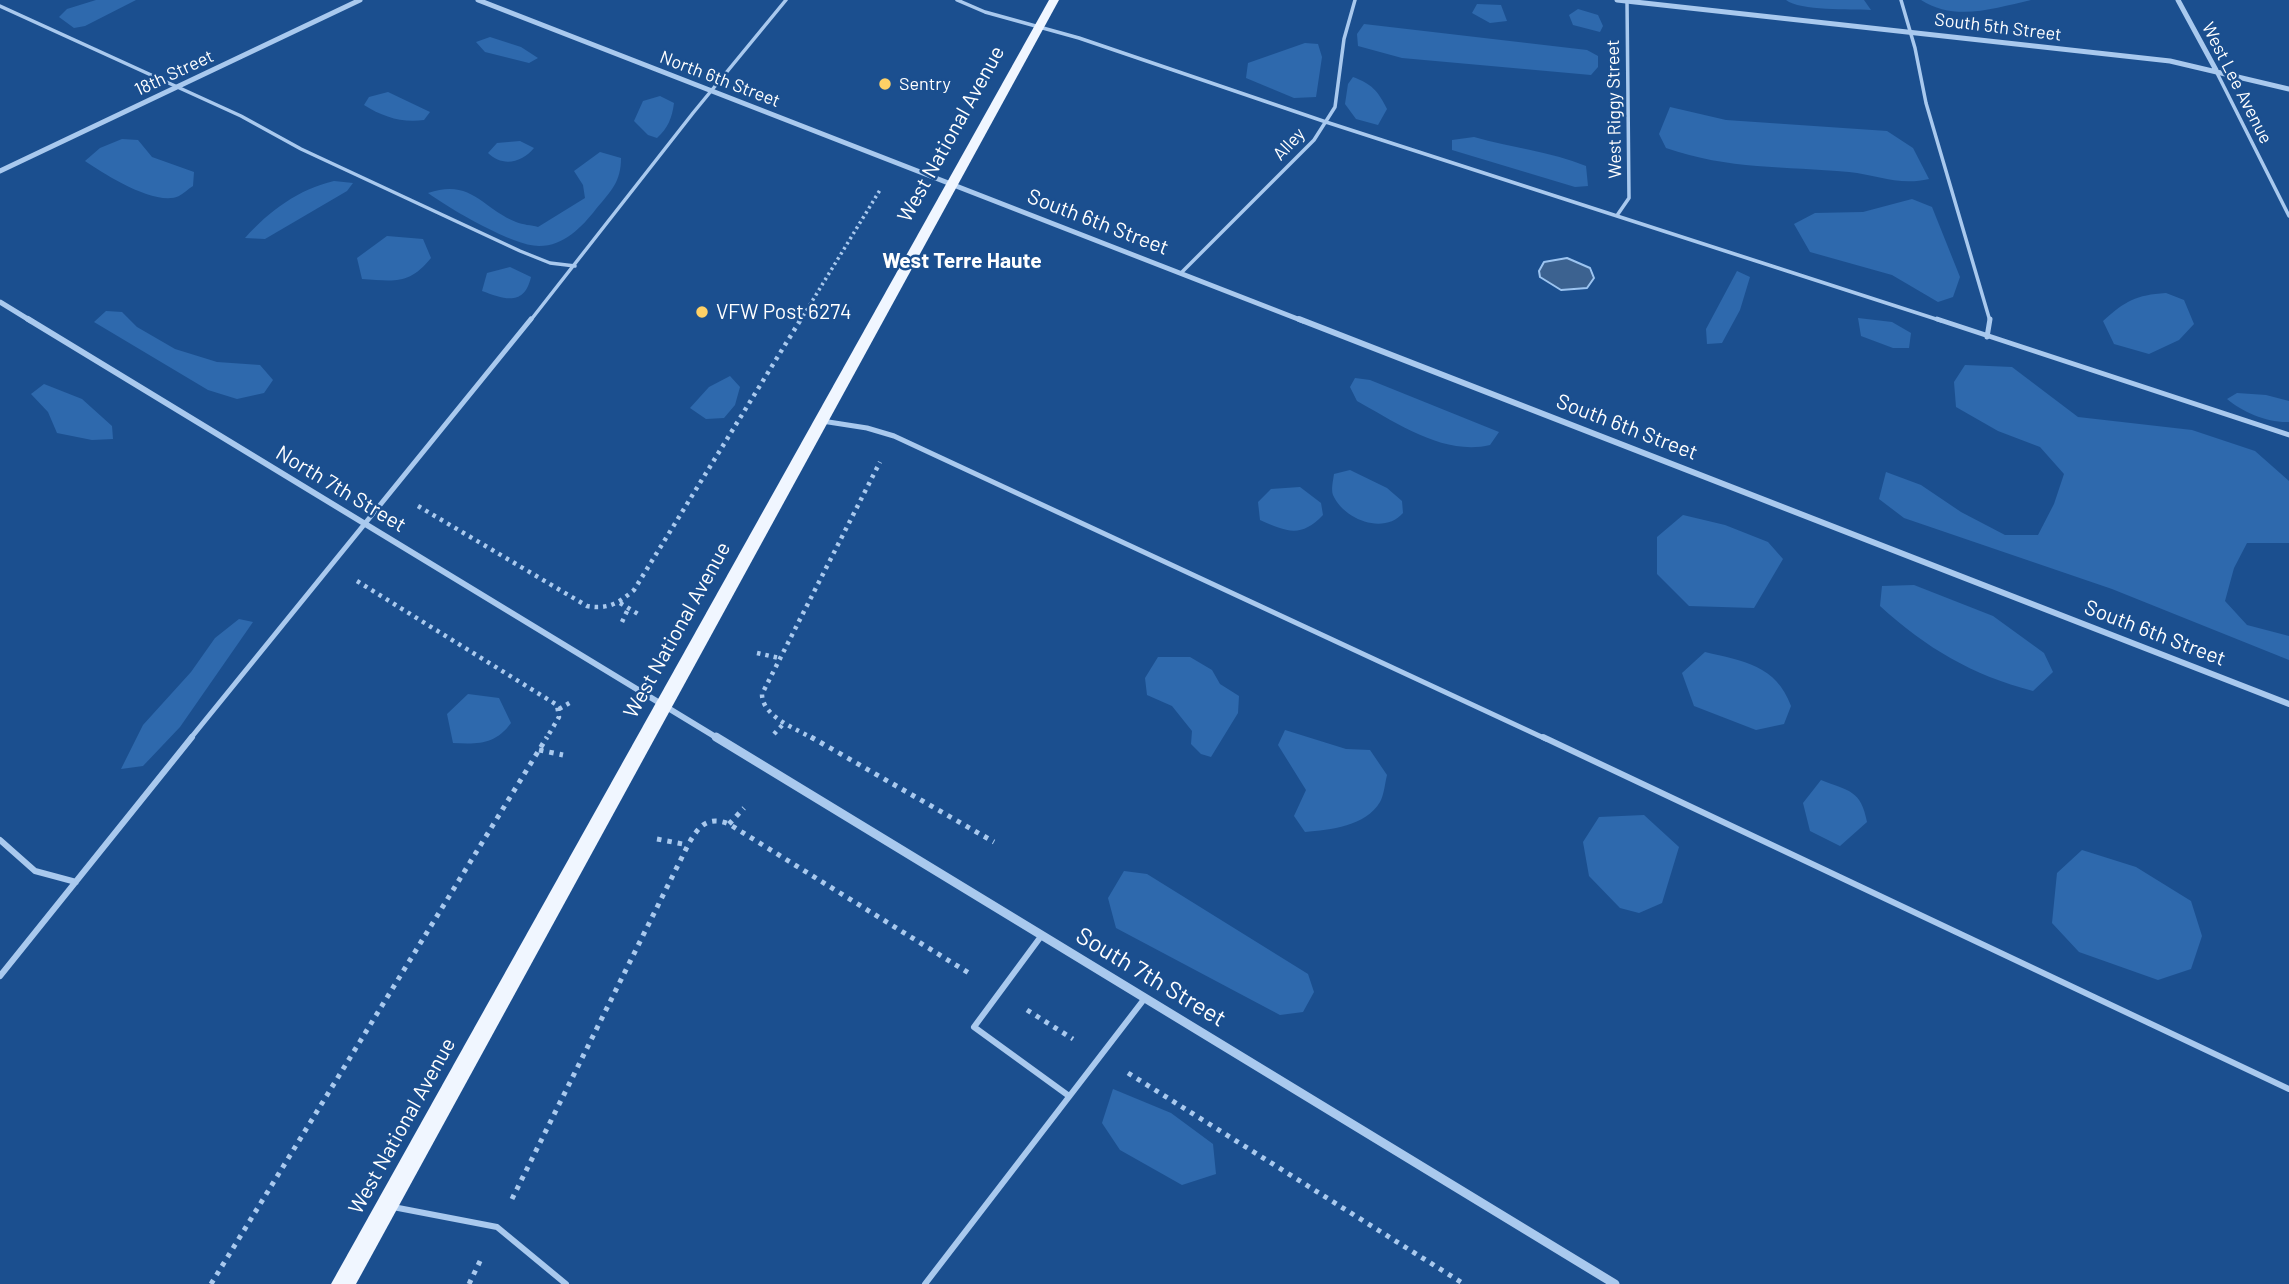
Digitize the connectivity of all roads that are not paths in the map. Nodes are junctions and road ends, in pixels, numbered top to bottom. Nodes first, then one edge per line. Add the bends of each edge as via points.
1 (360, 0) edge
2 (478, 0) edge
3 (786, 0) edge
4 (957, 0) edge
5 (1054, 0) edge
6 (1355, 0) edge
7 (1617, 0) edge
8 (1901, 0) edge
9 (2178, 0) edge
10 (1627, 1) edge
11 (0, 6) edge
12 (1039, 27) junction
13 (1909, 31) junction
14 (2216, 71) junction
15 (176, 87) junction
16 (2289, 89) edge
17 (712, 91) junction
18 (1326, 122) junction
19 (0, 171) edge
20 (951, 184) junction
21 (1619, 214) junction
22 (2289, 216) edge
23 (575, 266) junction
24 (1181, 273) junction
25 (0, 302) edge
26 (1987, 337) junction
27 (820, 420) junction
28 (2289, 435) edge
29 (363, 523) junction
30 (2289, 704) edge
31 (664, 706) junction
32 (0, 841) edge
33 (76, 882) junction
34 (1043, 934) junction
35 (0, 976) edge
36 (1146, 996) junction
37 (2289, 1089) edge
38 (1069, 1096) junction
39 (386, 1205) junction
40 (343, 1284) edge
41 (566, 1284) edge
42 (925, 1284) edge
43 (1615, 1284) edge

1 - 15 street, 18th Street
2 - 17 street, North 6th Street
3 - 17 lane
4 - 12 lane
5 - 12 main road, West National Avenue
6 - 18 lane, Alley via 1343,38 1335,107
7 - 10 street, South 5th Street
8 - 13 lane
9 - 14 street, West Lee Avenue
10 - 13 street, South 5th Street
10 - 21 lane, West Riggy Street via 1629,198
11 - 15 lane
12 - 18 lane
12 - 20 main road, West National Avenue
13 - 14 street, South 5th Street via 2170,61
13 - 26 lane via 1990,316
14 - 16 street, South 5th Street
14 - 22 lane, West Lee Avenue
15 - 19 street, 18th Street
15 - 23 lane via 520,251 550,263
17 - 20 street, North 6th Street
17 - 23 lane
18 - 21 lane
18 - 24 lane, Alley
20 - 24 street, South 6th Street
20 - 27 main road, West National Avenue
21 - 26 lane
23 - 29 lane
24 - 30 street, South 6th Street
25 - 29 street, North 7th Street
26 - 28 lane
27 - 31 main road, West National Avenue
27 - 37 lane via 894,436
29 - 31 street, North 7th Street
29 - 33 lane
31 - 34 street, South 7th Street
31 - 39 main road, West National Avenue
32 - 33 lane via 35,871
33 - 35 lane
34 - 36 street, South 7th Street
34 - 38 lane via 974,1027
36 - 38 lane
36 - 43 street, South 7th Street
38 - 42 lane
39 - 40 main road, West National Avenue
39 - 41 lane via 498,1227

